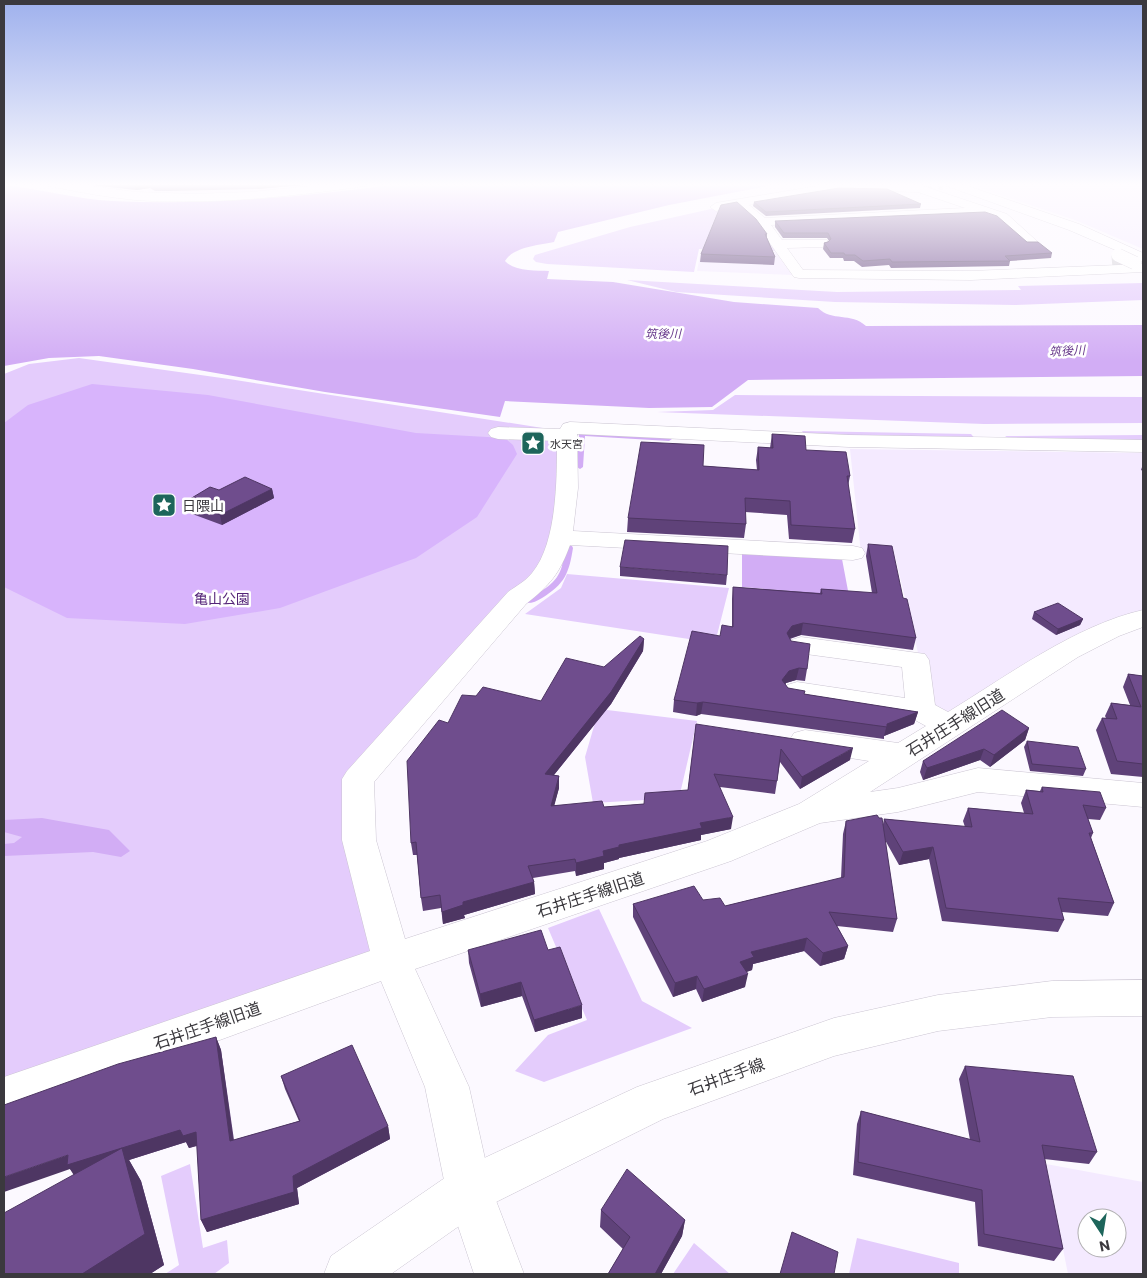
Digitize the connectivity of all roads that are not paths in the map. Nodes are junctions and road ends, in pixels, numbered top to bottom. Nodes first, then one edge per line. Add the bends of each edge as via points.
1 (1089, 243) edge
2 (1098, 243) edge
3 (778, 244) joint
4 (822, 244) edge
5 (1132, 261) edge
6 (1015, 274) junction
7 (498, 433) dead end
8 (690, 433) junction
9 (567, 435) junction
10 (1143, 446) edge
11 (650, 450) edge
12 (559, 537) junction
13 (853, 553) dead end
14 (1143, 618) edge
15 (801, 646) edge
16 (797, 692) edge
17 (935, 718) junction
18 (778, 737) edge
19 (902, 755) junction
20 (1143, 794) edge
21 (810, 813) junction
22 (392, 960) junction
23 (1143, 998) edge
24 (4, 1098) edge
25 (469, 1190) junction
26 (349, 1274) edge
27 (500, 1274) edge

1 - 5 main road
2 - 5 main road
3 - 4 main road
3 - 6 main road via 798,275
5 - 6 main road
5 - 6 main road via 1019,268
7 - 9 main road
8 - 9 main road via 570,428
8 - 10 main road via 848,441
8 - 11 main road via 690,443 679,450
9 - 12 main road via 565,508
12 - 13 main road
12 - 22 main road via 555,558 543,577 518,598 358,779 359,840
14 - 17 main road, 石井庄手線旧道 via 1109,630
15 - 17 main road via 914,660
16 - 17 main road
17 - 19 main road, 石井庄手線旧道
18 - 19 main road
19 - 21 main road, 石井庄手線旧道
20 - 21 main road via 978,780 898,800
21 - 22 main road, 石井庄手線旧道 via 719,851
22 - 24 main road, 石井庄手線旧道
22 - 25 main road via 447,1087
23 - 25 main road, 石井庄手線 via 1052,999 947,1012 834,1037 652,1102
25 - 26 main road, 石井庄手線
25 - 27 main road

